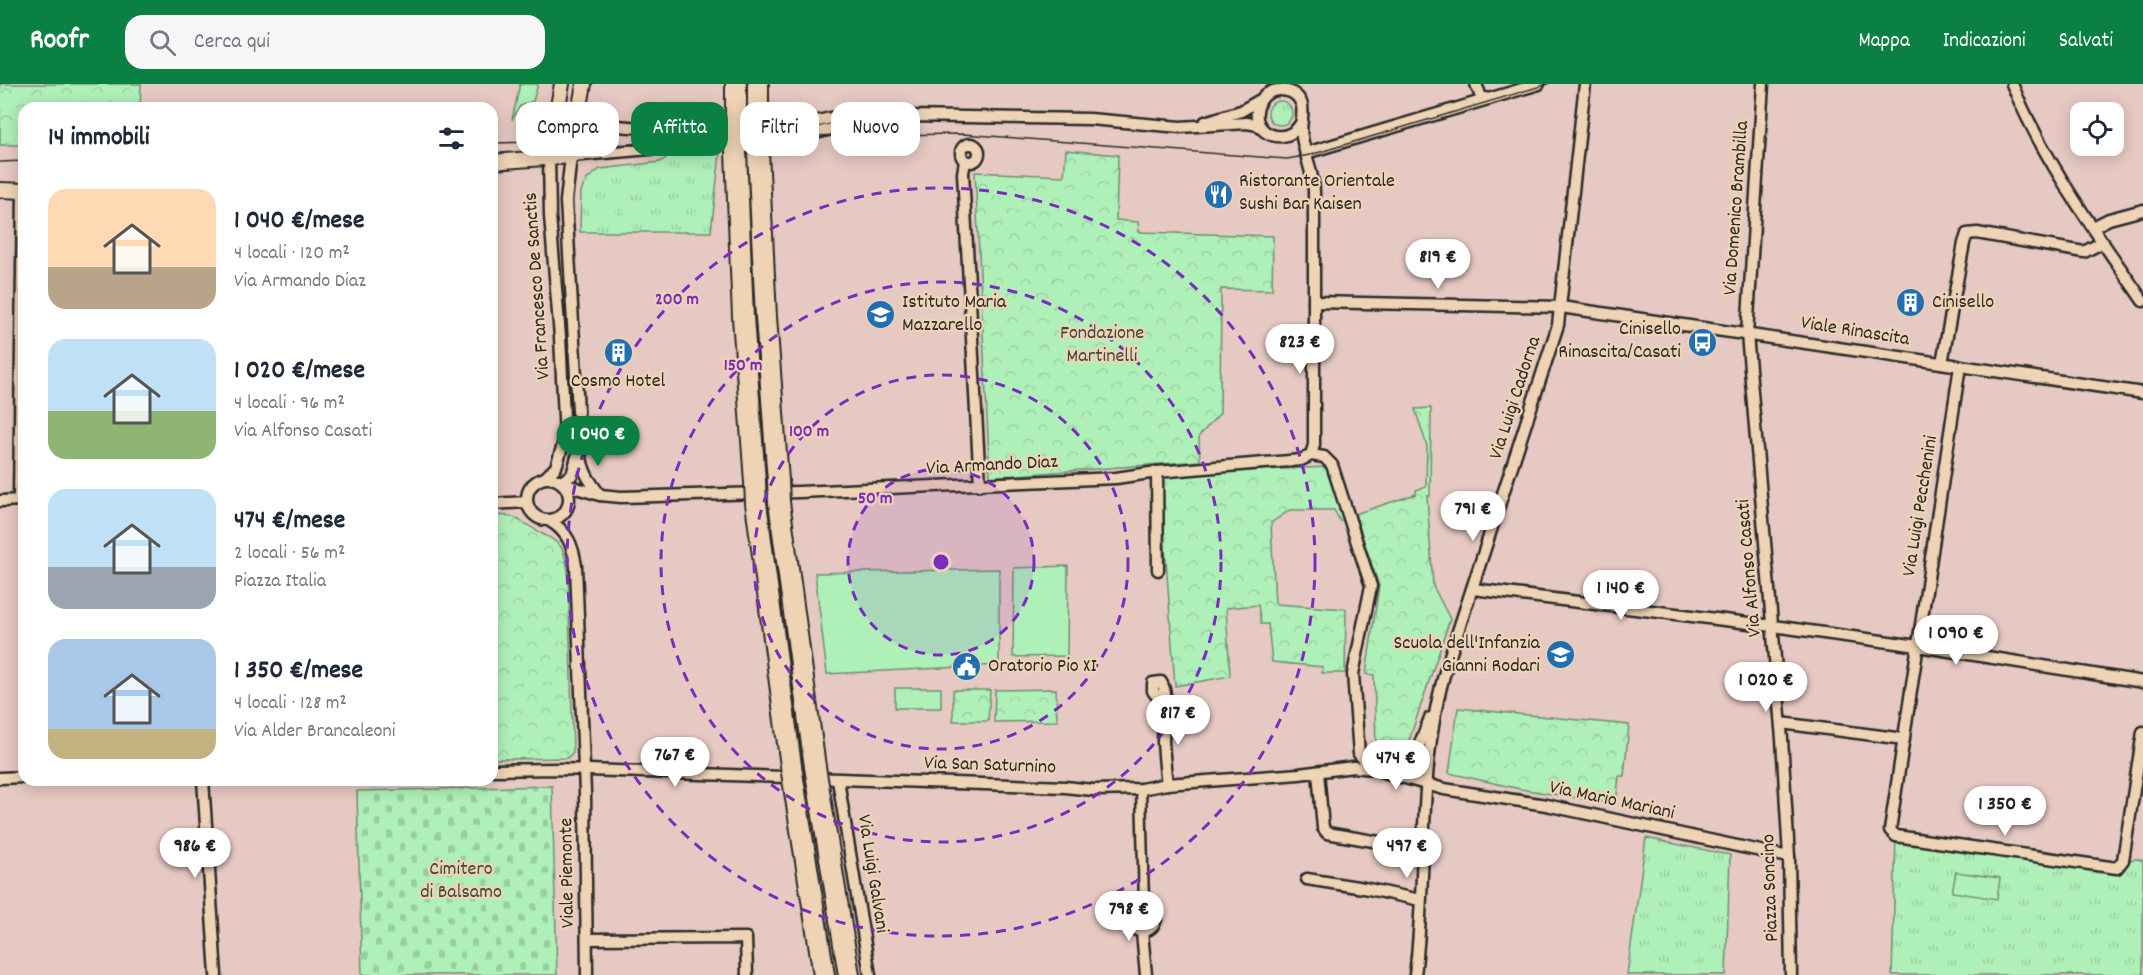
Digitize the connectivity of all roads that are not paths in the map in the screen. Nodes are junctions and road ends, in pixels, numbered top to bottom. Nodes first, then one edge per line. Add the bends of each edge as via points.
1 (562, 84) edge
2 (584, 84) edge
3 (736, 84) edge
4 (758, 84) edge
5 (1274, 84) edge
6 (1295, 84) edge
7 (1476, 84) edge
8 (1539, 84) edge
9 (1585, 84) edge
10 (1763, 84) edge
11 (2012, 84) edge
12 (1264, 97) junction
13 (1489, 99) junction
14 (580, 102) edge
15 (1302, 104) junction
16 (1302, 121) junction
17 (1188, 126) junction
18 (1261, 128) junction
19 (728, 139) edge
20 (1306, 153) junction
21 (571, 156) joint
22 (549, 157) junction
23 (498, 161) edge
24 (965, 161) dead end
25 (0, 190) edge
26 (18, 191) edge
27 (2143, 210) edge
28 (2092, 226) junction
29 (2103, 242) junction
30 (1314, 302) junction
31 (2143, 302) edge
32 (1561, 307) junction
33 (1747, 334) junction
34 (1942, 363) junction
35 (1960, 366) junction
36 (2143, 393) edge
37 (580, 446) junction
38 (1311, 455) junction
39 (1157, 472) junction
40 (545, 478) junction
41 (562, 483) junction
42 (980, 485) junction
43 (600, 495) junction
44 (18, 500) edge
45 (0, 501) edge
46 (526, 502) junction
47 (498, 504) edge
48 (550, 520) junction
49 (1158, 570) dead end
50 (1473, 589) junction
51 (1773, 626) junction
52 (1918, 646) junction
53 (2143, 682) edge
54 (1165, 707) dead end
55 (1435, 707) junction
56 (1781, 723) junction
57 (2143, 732) edge
58 (1904, 739) junction
59 (1359, 754) junction
60 (1353, 767) junction
61 (1372, 769) junction
62 (498, 770) edge
63 (584, 771) junction
64 (1318, 772) junction
65 (18, 777) edge
66 (1401, 777) junction
67 (0, 778) edge
68 (838, 780) junction
69 (1167, 784) junction
70 (1427, 784) junction
71 (203, 786) edge
72 (1141, 789) junction
73 (1786, 799) joint
74 (1402, 846) dead end
75 (1789, 857) junction
76 (1307, 879) dead end
77 (1420, 900) junction
78 (1144, 903) junction
79 (1142, 932) junction
80 (586, 939) junction
81 (216, 975) edge
82 (587, 975) edge
83 (747, 975) edge
84 (824, 975) edge
85 (849, 975) edge
86 (870, 975) edge
87 (1146, 975) edge
88 (1415, 975) edge
89 (1791, 975) edge

1 - 22 street
2 - 14 street
3 - 84 highway, bridge via 743,317 756,503
4 - 85 highway, bridge via 766,317 779,502 815,767
5 - 12 street
6 - 15 street
7 - 13 street via 1481,97
8 - 13 street
9 - 32 street, Via Luigi Cadorna
10 - 33 street, Via Domenico Brambilla
11 - 28 street via 2049,157
12 - 15 street via 1285,90
12 - 17 street via 1241,111
12 - 18 street via 1257,112
13 - 20 street
15 - 16 street
16 - 18 street via 1297,130 1284,136 1272,136
16 - 20 street
17 - 18 street via 1247,123
17 - 19 street via 1090,119 911,116 862,121 816,133
20 - 30 street via 1314,185
21 - 22 street
21 - 37 street, Via Francesco De Sanctis via 566,201
22 - 23 street
22 - 40 street, Via Francesco De Sanctis via 565,438 556,467
24 - 42 street
25 - 26 street
27 - 28 street
28 - 29 street
29 - 31 street
29 - 34 street via 2084,252 1967,234
30 - 32 street, Viale Rinascita
30 - 38 street
32 - 33 street, Viale Rinascita
32 - 50 street, Via Luigi Cadorna
33 - 34 street, Viale Rinascita
33 - 51 street, Via Alfonso Casati
34 - 35 street, Viale Rinascita
35 - 36 street, Viale Rinascita
35 - 52 street, Via Luigi Pecchenini
37 - 41 street, Via Francesco De Sanctis via 572,475
37 - 43 street via 586,478
38 - 39 street, Via Armando Diaz via 1301,460
38 - 59 street via 1324,457 1332,465 1371,586 1353,674
39 - 42 street, Via Armando Diaz
39 - 49 street
40 - 41 street
40 - 46 street via 530,487
41 - 43 street, Via Armando Diaz
41 - 48 street via 569,502 559,518
42 - 43 street, Via Armando Diaz
44 - 45 street
46 - 47 street
46 - 48 street via 534,516
48 - 63 street via 571,542 576,566
50 - 51 street
50 - 55 street, Via Luigi Cadorna
51 - 52 street
51 - 56 street, Via Alfonso Casati
52 - 53 street
52 - 58 street, Via Luigi Pecchenini
54 - 69 street
55 - 66 street via 1413,761
55 - 70 street, Via Luigi Cadorna
56 - 58 street
56 - 73 street, Via Alfonso Casati
57 - 58 street, Via Luigi Pecchenini via 2122,860 2117,868 1896,836 1890,830
59 - 60 street
59 - 61 street
60 - 61 street, Via Mario Mariani
60 - 64 street, Via Mario Mariani
61 - 66 street, Via Mario Mariani
62 - 63 street, Via San Saturnino
63 - 68 street, Via San Saturnino
63 - 80 street, Viale Piemonte
64 - 69 street, Via San Saturnino
64 - 74 street via 1323,828 1327,833
65 - 67 street
66 - 70 street, Via Mario Mariani
68 - 72 street, Via San Saturnino
68 - 86 street, Via Luigi Galvani
69 - 72 street, Via San Saturnino
70 - 75 street, Via Mario Mariani
70 - 77 street, Via Luigi Cadorna
71 - 81 street
72 - 78 street
73 - 75 street, Piazza Soncino
75 - 89 street, Piazza Soncino
76 - 77 street
77 - 88 street, Via Luigi Cadorna
78 - 79 street via 1156,916 1154,925
78 - 79 street via 1132,908 1128,917 1130,926
79 - 87 street
80 - 82 street, Viale Piemonte
80 - 83 street via 746,938

